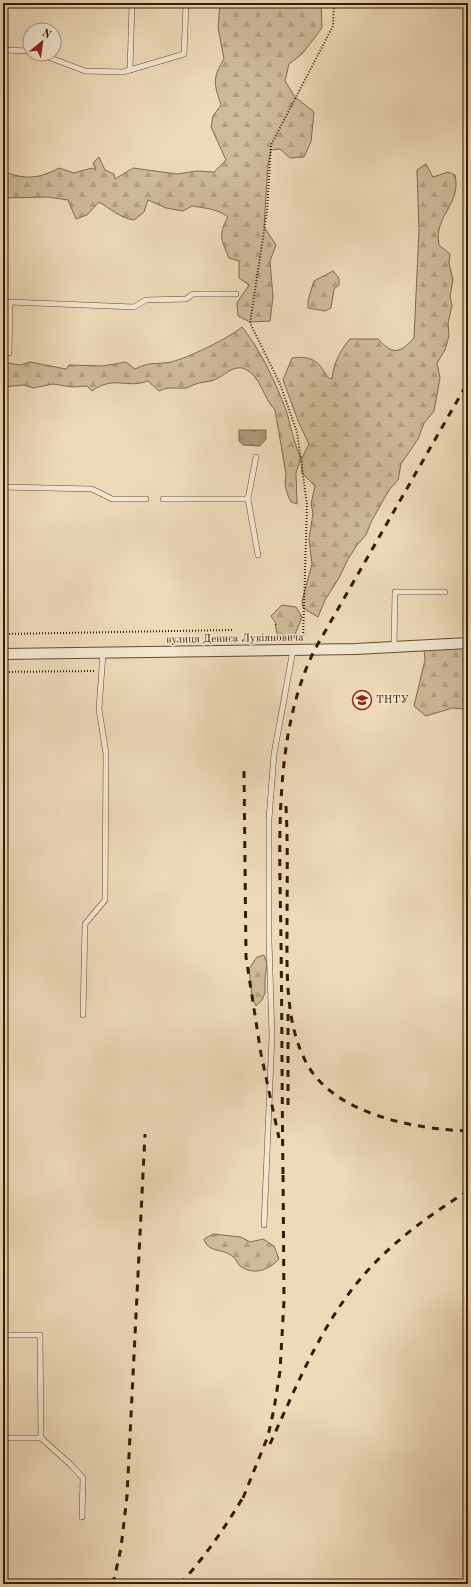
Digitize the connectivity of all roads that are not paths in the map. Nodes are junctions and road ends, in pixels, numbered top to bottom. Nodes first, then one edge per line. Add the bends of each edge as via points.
1 (132, 3) edge
2 (186, 3) edge
3 (3, 50) edge
4 (22, 51) edge
5 (61, 62) edge
6 (130, 70) junction
7 (236, 294) dead end
8 (6, 327) edge
9 (9, 353) dead end
10 (256, 457) dead end
11 (3, 487) edge
12 (146, 499) dead end
13 (163, 499) dead end
14 (248, 499) junction
15 (258, 555) dead end
16 (445, 592) dead end
17 (468, 643) edge
18 (394, 647) junction
19 (298, 650) junction
20 (103, 653) junction
21 (3, 654) edge
22 (83, 1015) dead end
23 (264, 1225) dead end
24 (3, 1335) edge
25 (3, 1438) edge
26 (41, 1438) junction
27 (82, 1517) dead end

1 - 6 lane
2 - 6 lane via 184,54
3 - 4 lane
5 - 6 lane via 85,71
7 - 8 lane via 193,294 186,299 146,300 134,307 10,302
8 - 9 lane
10 - 14 lane
11 - 12 lane via 92,489 112,499
13 - 14 lane
14 - 15 lane
16 - 18 lane via 395,592
17 - 18 street, вулиця Дениса Лукіяновича
18 - 19 street, вулиця Дениса Лукіяновича
19 - 20 street, вулиця Дениса Лукіяновича
19 - 23 lane via 274,754 269,819 272,1035
20 - 21 street, вулиця Дениса Лукіяновича
20 - 22 lane via 99,710 106,754 105,900 85,924
24 - 26 lane via 40,1335
25 - 26 lane
26 - 27 lane via 83,1478

